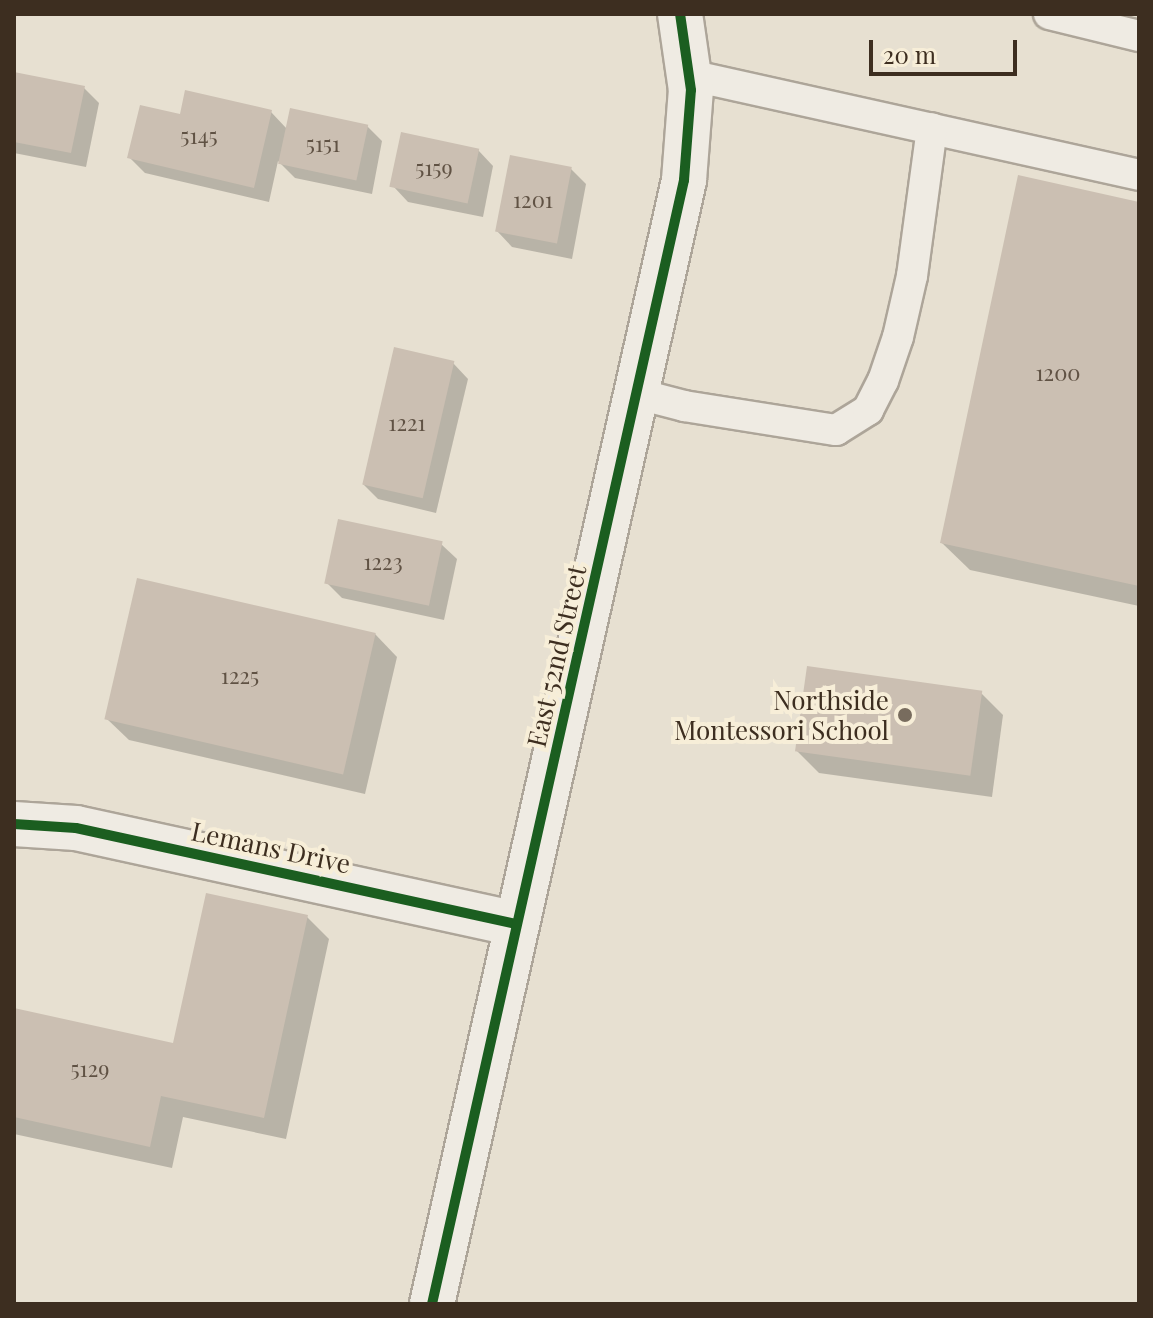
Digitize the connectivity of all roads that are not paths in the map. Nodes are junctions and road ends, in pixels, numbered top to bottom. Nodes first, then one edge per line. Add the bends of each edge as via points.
1 (680, 14) edge
2 (1049, 14) edge
3 (1139, 36) edge
4 (689, 75) junction
5 (932, 128) junction
6 (1139, 175) edge
7 (638, 394) junction
8 (14, 824) edge
9 (517, 924) junction
10 (432, 1304) edge

1 - 4 street, East 52nd Street
2 - 3 lane
4 - 5 lane
4 - 7 street, East 52nd Street via 684,180
5 - 6 lane
5 - 7 lane via 912,276 893,351 868,410 836,430
7 - 9 street, East 52nd Street
8 - 9 street, Lemans Drive via 76,828
9 - 10 street, East 52nd Street

